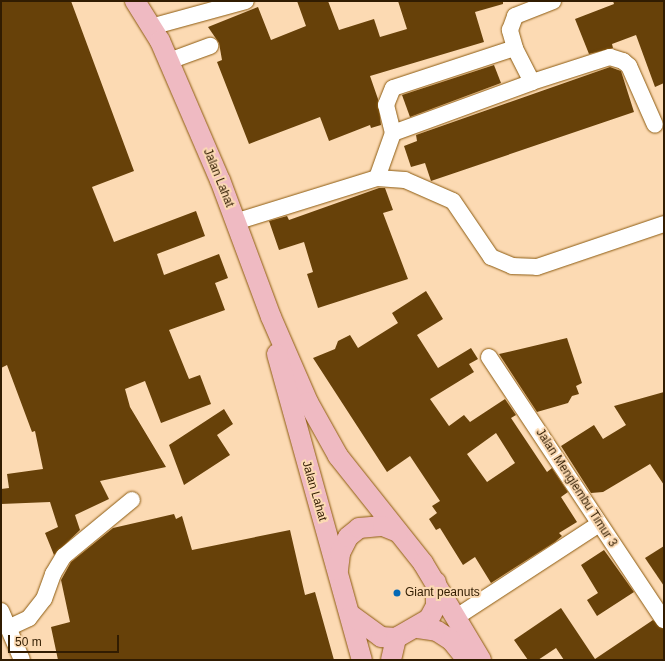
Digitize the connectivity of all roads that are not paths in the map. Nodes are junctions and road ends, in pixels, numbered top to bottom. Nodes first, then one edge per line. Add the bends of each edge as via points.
1 (135, 1) edge
2 (150, 1) edge
3 (246, 1) edge
4 (554, 1) edge
5 (159, 33) junction
6 (210, 46) dead end
7 (515, 48) junction
8 (168, 61) junction
9 (532, 82) junction
10 (655, 125) dead end
11 (393, 133) junction
12 (377, 178) junction
13 (235, 222) junction
14 (664, 224) edge
15 (271, 318) junction
16 (489, 357) dead end
17 (132, 500) dead end
18 (598, 524) junction
19 (398, 532) junction
20 (338, 571) junction
21 (436, 582) junction
22 (1, 611) edge
23 (351, 615) junction
24 (458, 616) junction
25 (664, 620) edge
26 (8, 628) junction
27 (418, 628) junction
28 (396, 638) junction
29 (22, 660) edge
30 (362, 660) edge
31 (391, 660) edge
32 (467, 660) edge
33 (481, 660) edge

1 - 5 main road, Jalan Lahat
2 - 5 main road, Jalan Lahat
3 - 5 street
4 - 7 street via 515,16 510,30
5 - 8 main road, Jalan Lahat
6 - 8 street
7 - 9 street
7 - 11 street via 393,88 386,105
8 - 13 main road, Jalan Lahat
9 - 10 street via 610,58 623,61 629,66
9 - 11 street
11 - 12 street
12 - 13 street
12 - 14 street via 405,180 453,201 491,257 512,266 537,267
13 - 15 main road, Jalan Lahat
15 - 19 main road, Jalan Lahat via 308,402 338,456
15 - 20 main road, Jalan Lahat via 289,404
16 - 18 street, Jalan Menglembu Timur 3
17 - 26 street via 64,556 53,574 44,599 33,614
18 - 24 street
18 - 25 street, Jalan Menglembu Timur 3
19 - 20 main road via 383,526 359,528 348,537 343,547
19 - 21 main road
20 - 23 main road
21 - 24 main road
21 - 27 main road via 436,606 429,619
22 - 26 street
23 - 28 main road via 381,637
23 - 30 main road
24 - 33 main road
26 - 29 street
27 - 28 main road
27 - 32 main road via 437,631 451,640
28 - 31 main road

